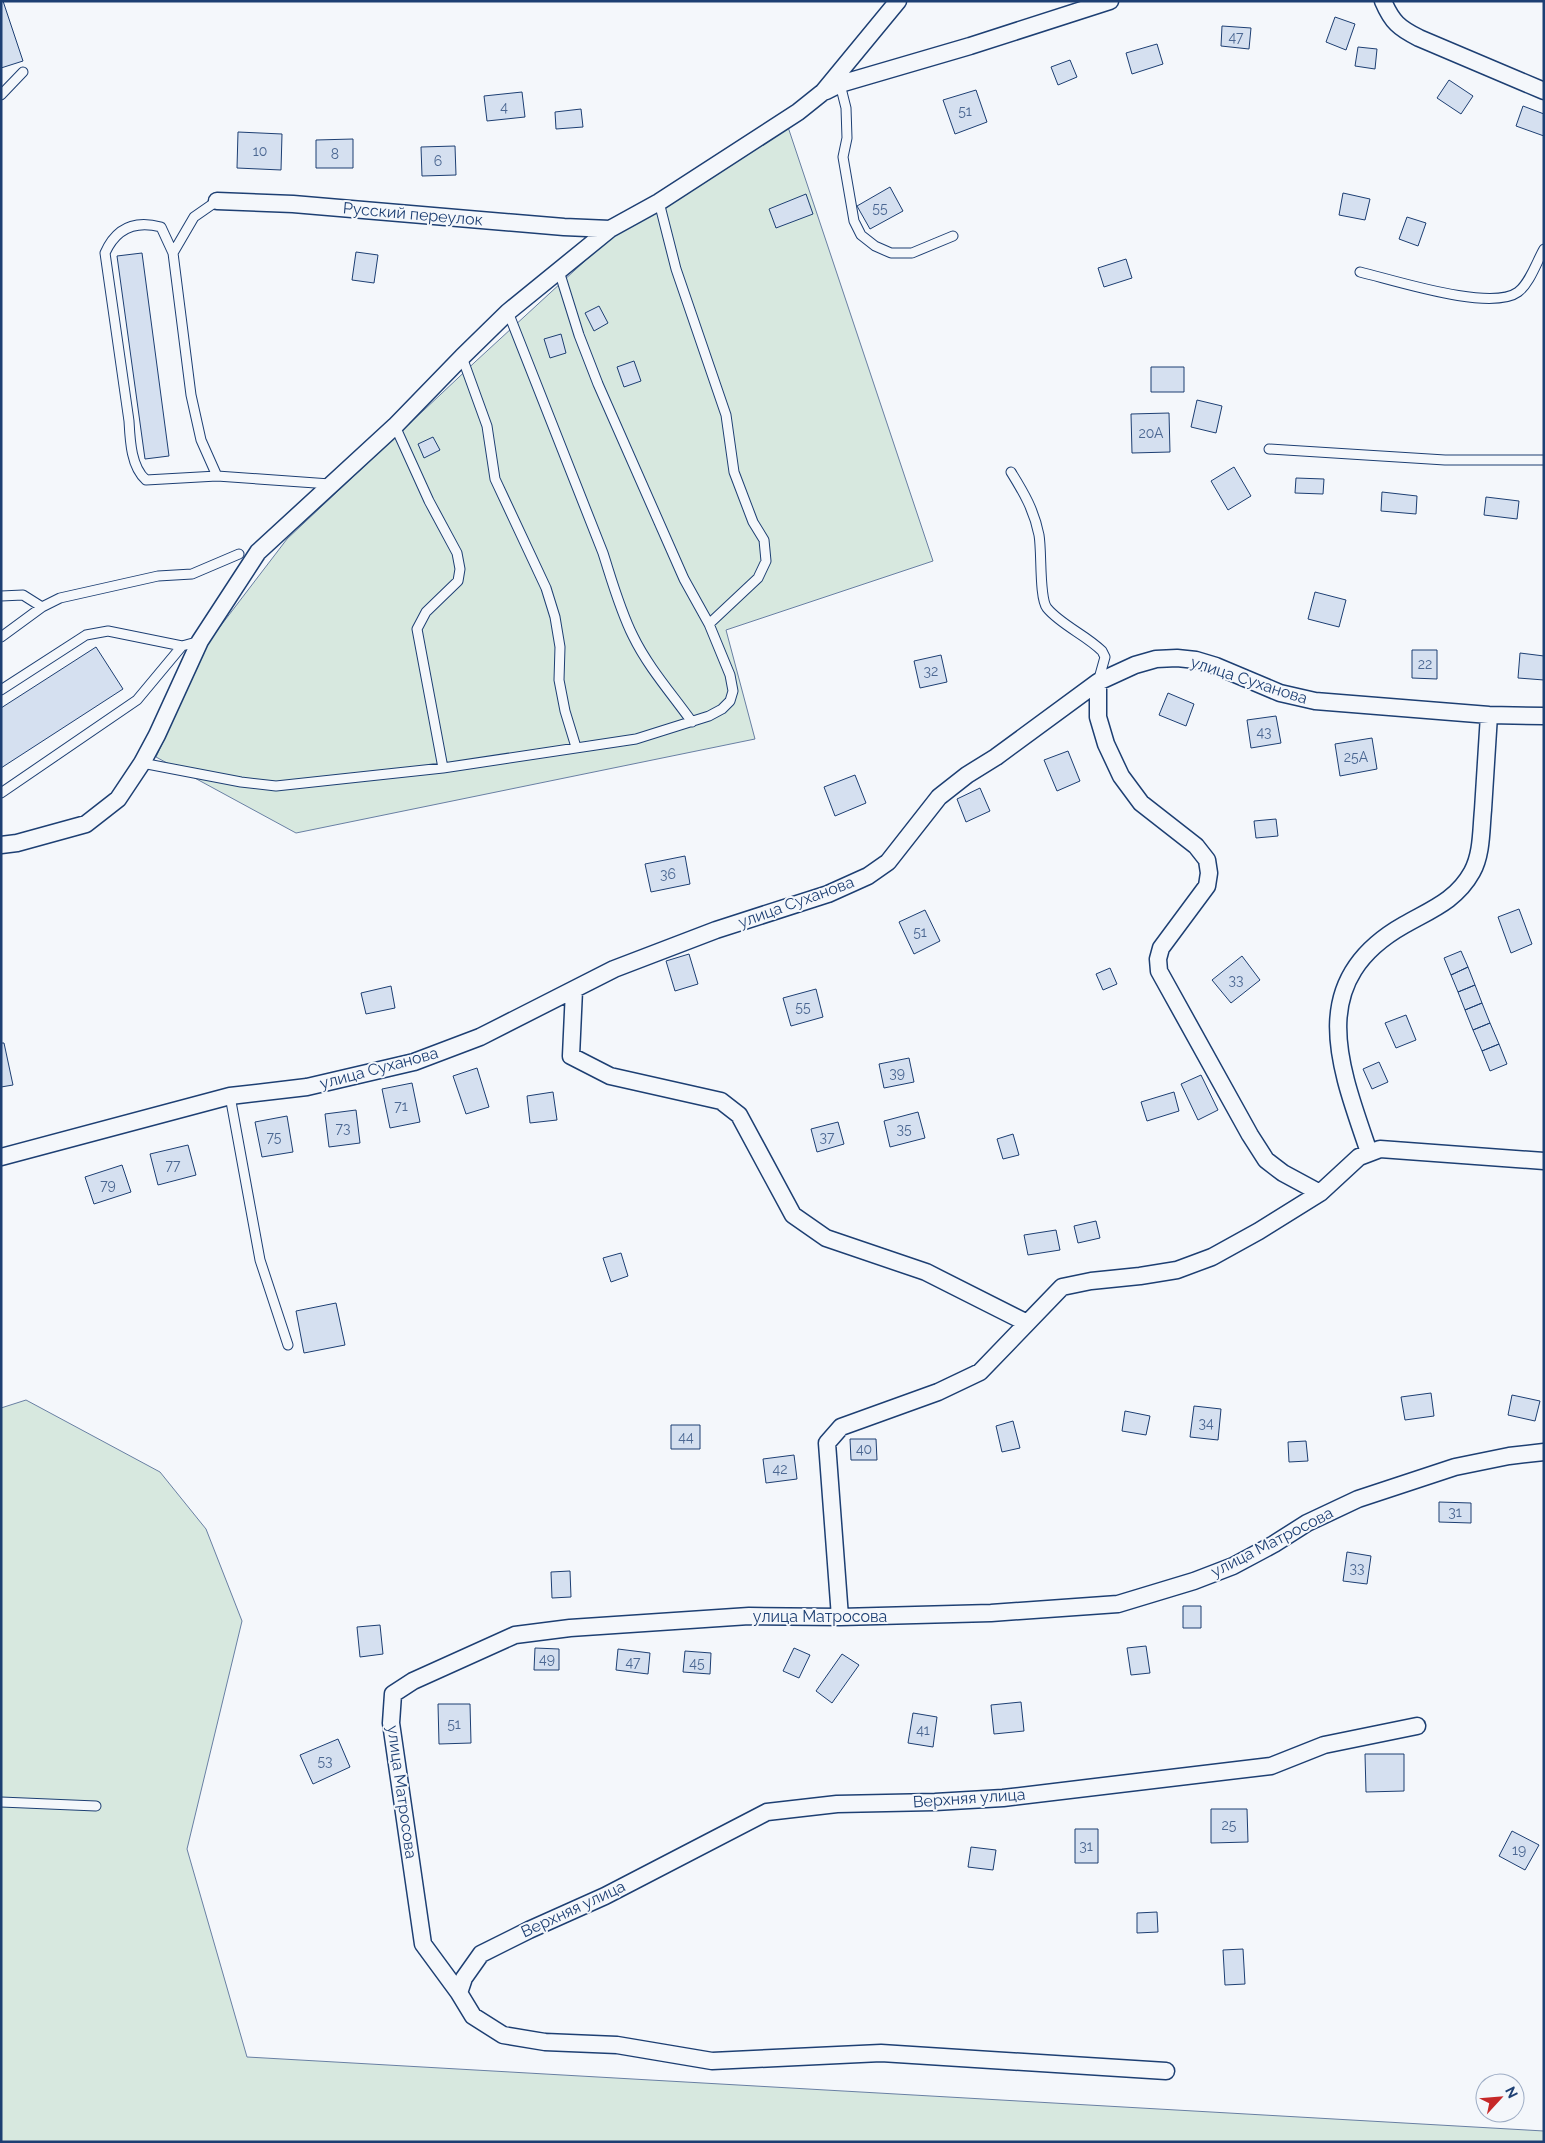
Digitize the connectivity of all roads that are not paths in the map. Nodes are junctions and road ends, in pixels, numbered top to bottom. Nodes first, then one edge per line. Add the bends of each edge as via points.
1 (898, 1) edge
2 (1110, 1) edge
3 (1382, 1) edge
4 (23, 72) dead end
5 (840, 84) junction
6 (1544, 91) edge
7 (823, 92) junction
8 (1, 95) edge
9 (217, 201) joint
10 (659, 202) junction
11 (610, 229) junction
12 (953, 236) dead end
13 (1544, 249) edge
14 (173, 253) junction
15 (559, 271) junction
16 (1360, 272) dead end
17 (508, 312) junction
18 (462, 357) junction
19 (395, 426) junction
20 (1269, 449) dead end
21 (1544, 460) edge
22 (1011, 472) dead end
23 (217, 476) junction
24 (333, 484) junction
25 (239, 554) dead end
26 (1, 596) edge
27 (42, 607) junction
28 (709, 624) junction
29 (1, 637) edge
30 (200, 641) junction
31 (182, 646) junction
32 (1098, 682) junction
33 (1, 690) edge
34 (1489, 715) junction
35 (1544, 716) edge
36 (692, 722) junction
37 (576, 747) junction
38 (142, 763) junction
39 (443, 768) junction
40 (1, 793) edge
41 (1, 845) edge
42 (574, 990) junction
43 (230, 1096) junction
44 (1368, 1152) junction
45 (1, 1157) edge
46 (1544, 1161) edge
47 (1320, 1193) junction
48 (1027, 1323) junction
49 (288, 1345) dead end
50 (1544, 1452) edge
51 (840, 1617) junction
52 (1417, 1726) dead end
53 (1, 1802) edge
54 (96, 1806) dead end
55 (459, 1993) junction
56 (1166, 2071) dead end

1 - 7 street
2 - 5 street
3 - 6 street via 1389,16 1401,28
4 - 8 lane
5 - 7 street
5 - 12 lane via 846,108 847,138 843,157 854,221 861,235 891,253 919,251
7 - 10 street via 798,112
9 - 11 street, Русский переулок
9 - 14 lane via 194,217
10 - 11 street
10 - 28 lane via 676,269 726,416 734,472 753,522 764,540 766,561 758,578
11 - 15 street
13 - 16 lane via 1519,291 1486,300
14 - 23 lane via 191,394 201,440
14 - 23 lane via 161,228 134,225 122,231 105,253 130,440 136,468 146,480
15 - 17 street
15 - 28 lane via 598,384 684,579
17 - 18 street
17 - 36 lane via 633,636
18 - 19 street
18 - 37 lane via 487,426 495,479 546,588 560,648 560,680 565,711
19 - 24 street
19 - 39 lane via 457,553 460,569 458,580 426,612 417,630
20 - 21 lane via 1446,460
22 - 32 lane via 1030,503 1039,535 1046,607 1102,651 1105,657
23 - 24 lane
24 - 30 street via 258,552
25 - 27 lane via 192,574 158,576 60,598
26 - 27 lane via 23,595
27 - 29 lane
28 - 36 lane via 733,690 730,701 722,709
30 - 31 lane
30 - 38 street
31 - 33 lane via 108,631 86,635
31 - 40 lane via 137,700
32 - 34 street, улица Суханова via 1156,658 1177,658 1216,666 1296,698
32 - 42 street, улица Суханова via 939,797 888,862 868,876 828,894 716,930 614,969
32 - 47 street via 1098,717 1121,776 1141,803 1196,846 1206,860 1209,873 1207,886 1161,948 1159,971 1266,1160
34 - 35 street, улица Суханова
34 - 44 street via 1481,837 1471,873 1447,902 1383,938 1363,956 1341,998 1338,1026 1340,1057
36 - 37 lane via 636,739
37 - 39 lane
38 - 39 lane via 276,786
38 - 41 street via 118,799 86,824
42 - 43 street, улица Суханова via 480,1037 414,1062 307,1087
42 - 48 street via 571,1056 610,1076 721,1101 739,1114 793,1215 826,1238 926,1272
43 - 45 street, улица Суханова
43 - 49 lane via 260,1260
44 - 46 street via 1380,1149
44 - 47 street
47 - 48 street via 1259,1231 1177,1270 1062,1287
48 - 51 street via 980,1372 938,1392 841,1427 828,1443
50 - 51 street, улица Матросова via 1455,1467 1358,1498 1233,1566 1118,1604 991,1613
51 - 55 street, улица Матросова via 749,1616 570,1628 516,1636 413,1681 393,1694 391,1724 423,1944
52 - 55 street, Верхняя улица via 1324,1745 1270,1766 1003,1798 836,1804 767,1812 605,1896 481,1954 464,1978
53 - 54 lane
55 - 56 street via 474,2016 503,2035 545,2042 617,2045 712,2061 881,2053

